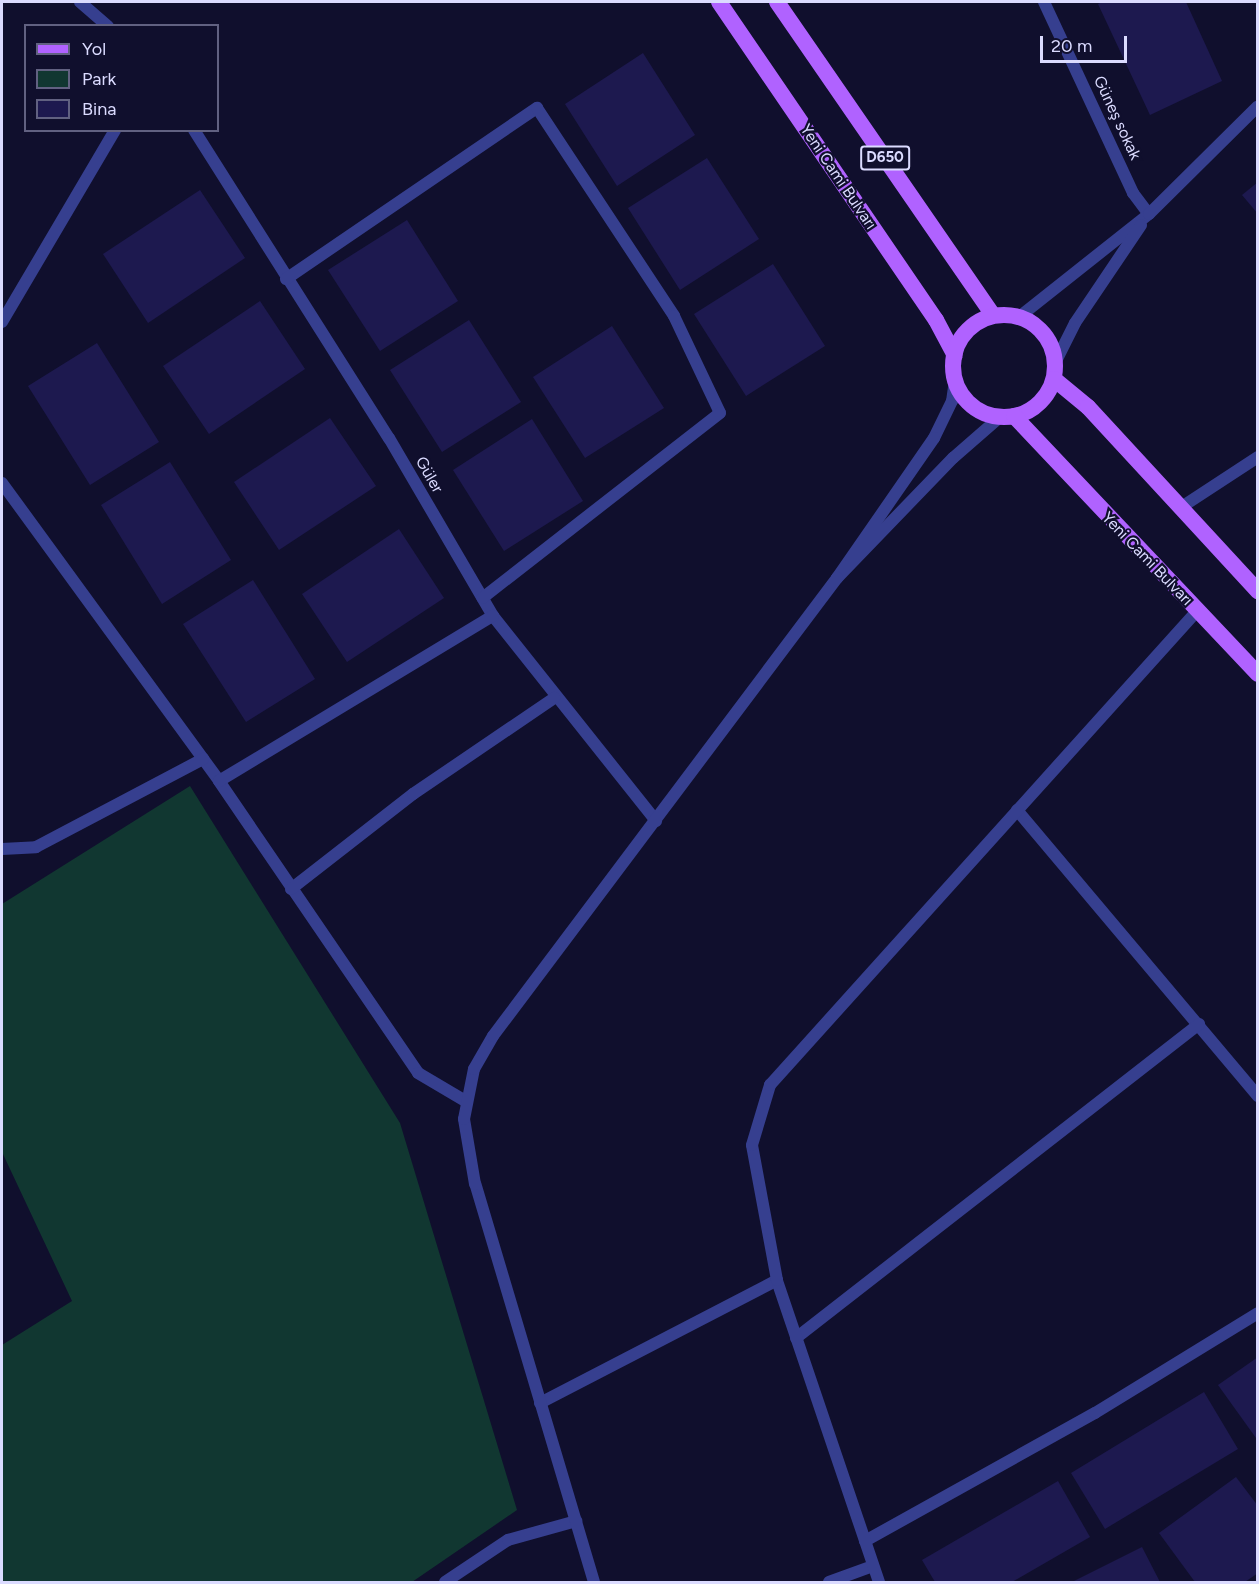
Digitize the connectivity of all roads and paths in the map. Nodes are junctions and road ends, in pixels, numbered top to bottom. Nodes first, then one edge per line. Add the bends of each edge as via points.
1 (80, 2) edge
2 (718, 2) edge
3 (777, 2) edge
4 (1044, 2) edge
5 (106, 24) edge
6 (1257, 106) edge
7 (114, 132) edge
8 (195, 132) edge
9 (1149, 214) junction
10 (286, 279) junction
11 (993, 315) junction
12 (1019, 317) junction
13 (2, 321) edge
14 (955, 355) junction
15 (1056, 361) junction
16 (1054, 379) junction
17 (955, 380) junction
18 (1007, 417) junction
19 (1257, 457) edge
20 (2, 483) edge
21 (1180, 508) junction
22 (837, 578) junction
23 (1257, 591) edge
24 (482, 598) junction
25 (1197, 611) junction
26 (493, 616) junction
27 (1257, 674) edge
28 (554, 698) junction
29 (203, 759) junction
30 (219, 781) junction
31 (1017, 810) junction
32 (656, 821) junction
33 (2, 849) edge
34 (291, 889) junction
35 (1199, 1023) junction
36 (1257, 1096) edge
37 (467, 1102) junction
38 (777, 1280) junction
39 (1257, 1313) edge
40 (796, 1338) junction
41 (540, 1403) junction
42 (576, 1521) junction
43 (865, 1541) junction
44 (873, 1566) junction
45 (445, 1582) edge
46 (594, 1582) edge
47 (829, 1582) edge
48 (879, 1582) edge

1 - 5 street
2 - 14 main road, Yeni Cami Bulvarı via 936,320
3 - 11 main road, D650
4 - 9 street, Güneş sokak via 1133,193
6 - 9 street
7 - 13 street
8 - 10 street, Güler
9 - 12 street
9 - 15 street via 1075,323
10 - 24 street, Güler via 389,438
10 - 24 street via 537,108 674,316 720,413
11 - 12 main road
11 - 14 main road via 964,333
12 - 15 main road via 1042,330
14 - 17 main road
15 - 16 main road
16 - 18 main road via 1035,407
16 - 21 main road via 1082,401
17 - 18 main road via 973,407
17 - 22 street via 952,401 934,438
18 - 22 street via 953,459
18 - 25 main road, Yeni Cami Bulvarı
19 - 21 street
20 - 29 street
21 - 23 main road
22 - 32 street
24 - 26 street, Güler
25 - 27 main road, Yeni Cami Bulvarı
25 - 31 street
26 - 28 street, Güler
26 - 30 street
28 - 32 street, Güler
28 - 34 street via 413,794
29 - 30 street
29 - 33 street via 36,848
30 - 34 street
31 - 35 street
31 - 38 street via 770,1085 752,1145
32 - 37 street via 494,1036 474,1069
34 - 37 street via 418,1073
35 - 36 street
35 - 40 street
37 - 41 street via 464,1119 474,1184
38 - 40 street
38 - 41 street
39 - 43 street via 1095,1413
40 - 43 street
41 - 42 street
42 - 45 street via 508,1540
42 - 46 street
43 - 44 street
44 - 47 street
44 - 48 street

